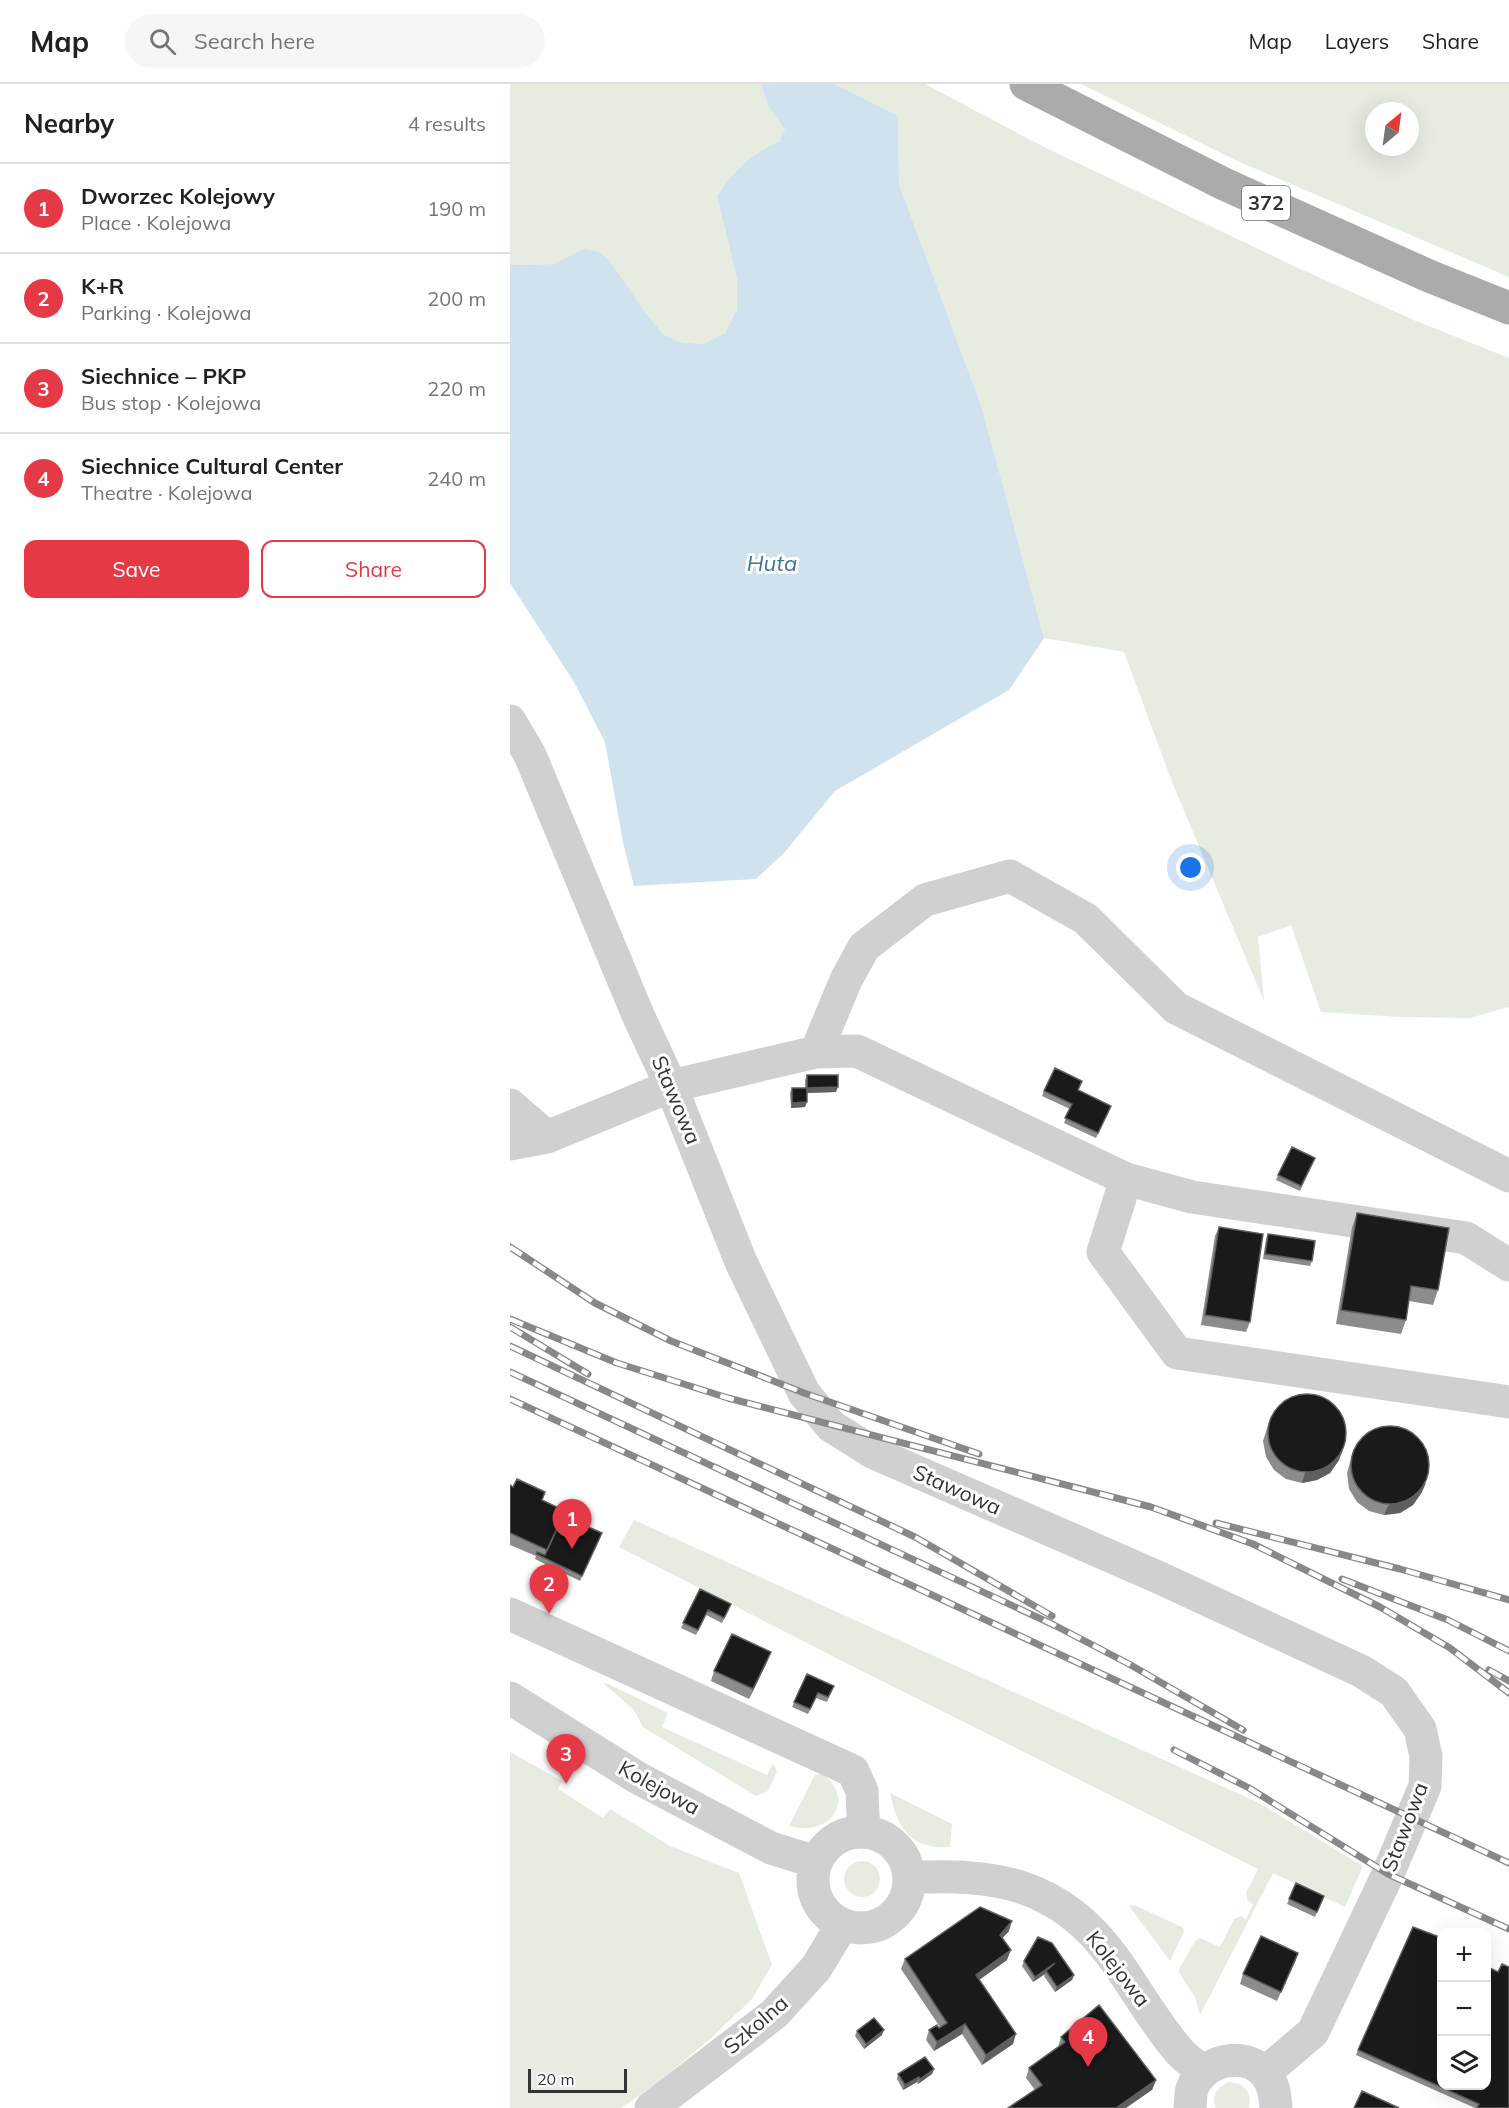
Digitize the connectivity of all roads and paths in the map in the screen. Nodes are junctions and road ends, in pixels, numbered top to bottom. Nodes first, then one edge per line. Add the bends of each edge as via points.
1 (1026, 84) edge
2 (1509, 308) edge
3 (510, 721) edge
4 (816, 1052) junction
5 (671, 1086) junction
6 (510, 1105) edge
7 (547, 1137) junction
8 (510, 1144) edge
9 (1509, 1176) edge
10 (1126, 1179) junction
11 (1509, 1265) edge
12 (1509, 1402) edge
13 (510, 1614) edge
14 (510, 1698) edge
15 (865, 1832) junction
16 (816, 1862) junction
17 (909, 1878) junction
18 (842, 1925) junction
19 (1203, 2072) junction
20 (1265, 2073) junction
21 (664, 2104) edge
22 (1190, 2108) edge
23 (1276, 2108) edge

1 - 2 main road, 372 via 1224,184
3 - 5 street, Stawowa via 530,755
4 - 5 street
4 - 9 street via 864,947 925,900 1010,876 1086,920 1176,1008
4 - 10 street via 857,1051
5 - 7 street
5 - 20 street, Stawowa via 741,1262 804,1393 831,1426 874,1453 1361,1671 1394,1692 1420,1729 1426,1756 1425,1786 1388,1874 1313,2032
6 - 7 street
7 - 8 street
10 - 11 street via 1192,1197 1466,1238
10 - 12 street via 1103,1252 1177,1353
13 - 15 street via 853,1771 862,1791
14 - 16 street, Kolejowa via 638,1778 771,1848
15 - 16 street via 836,1839
15 - 17 street via 896,1847
16 - 18 street via 812,1880 816,1899 826,1914
17 - 18 street via 904,1902 888,1920 866,1929
17 - 19 street, Kolejowa via 983,1878 1044,1895 1077,1918 1111,1954 1179,2051
18 - 21 street, Szkolna via 816,1968 774,2014
19 - 20 street via 1217,2063 1234,2060 1251,2063
19 - 22 street via 1192,2089
20 - 23 street via 1275,2091

